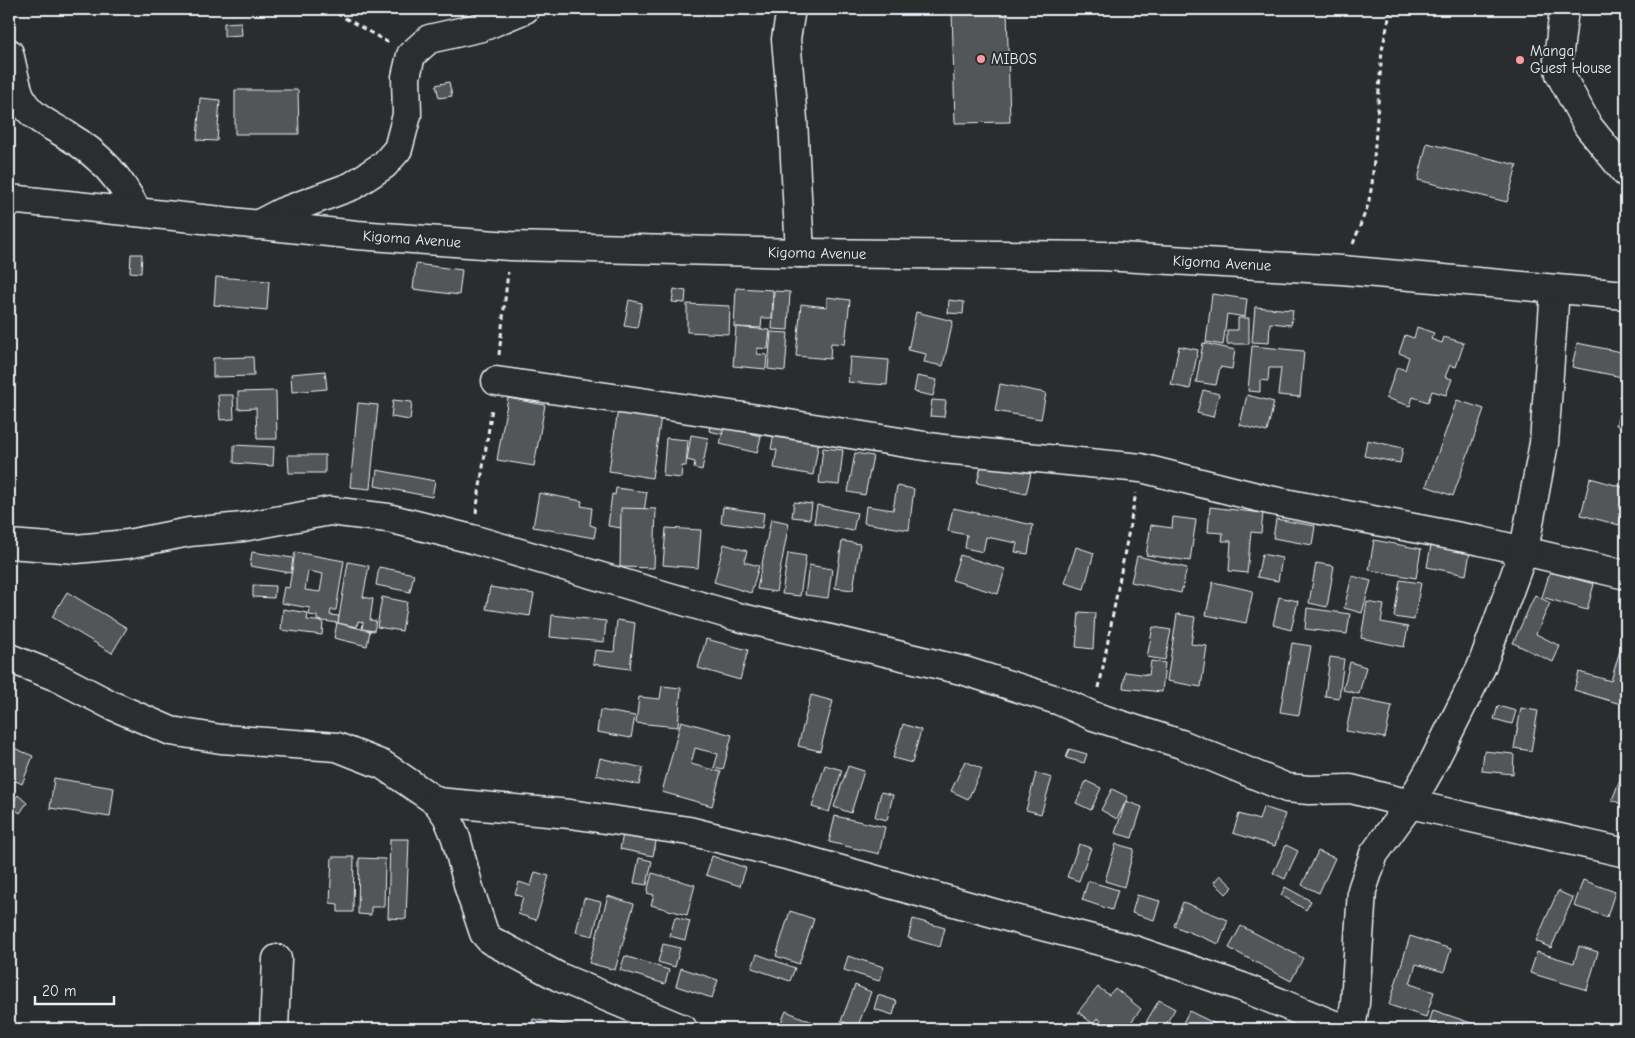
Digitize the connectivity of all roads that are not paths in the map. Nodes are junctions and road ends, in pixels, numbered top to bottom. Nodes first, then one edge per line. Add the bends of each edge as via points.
1 (526, 9) edge
2 (790, 9) edge
3 (1564, 9) edge
4 (9, 53) edge
5 (1626, 173) edge
6 (9, 199) edge
7 (136, 212) junction
8 (257, 225) junction
9 (800, 253) junction
10 (1556, 289) junction
11 (1626, 295) edge
12 (496, 381) dead end
13 (9, 544) edge
14 (1524, 550) junction
15 (1626, 575) edge
16 (9, 658) edge
17 (437, 802) junction
18 (1410, 804) junction
19 (1626, 853) edge
20 (277, 958) dead end
21 (274, 1029) edge
22 (683, 1029) edge
23 (1344, 1029) edge
24 (1351, 1029) edge

1 - 8 street via 482,27 430,39 411,55 406,77 407,115 398,149 384,165 352,186 282,212
2 - 9 street via 786,39
3 - 5 street via 1558,60 1560,74 1588,126
4 - 7 street via 23,104 33,115 84,146 108,167
6 - 7 street, Kigoma Avenue
7 - 8 street, Kigoma Avenue
8 - 9 street, Kigoma Avenue via 510,246
9 - 10 street, Kigoma Avenue via 1102,256 1342,270
10 - 11 street, Kigoma Avenue
10 - 14 street via 1544,443
12 - 14 street via 943,449 1141,468 1269,500
13 - 18 street via 76,549 128,544 330,511 388,518 472,539 738,617 965,671 1181,744 1287,788 1351,789
14 - 15 street
14 - 18 street via 1481,668
16 - 17 street via 171,731 221,739 337,747 383,765
17 - 22 street via 448,816 484,933 490,940 560,977
17 - 23 street via 570,814 689,831 802,859 1010,918 1131,948 1242,987
18 - 19 street
18 - 24 street via 1374,854 1362,890
20 - 21 street

